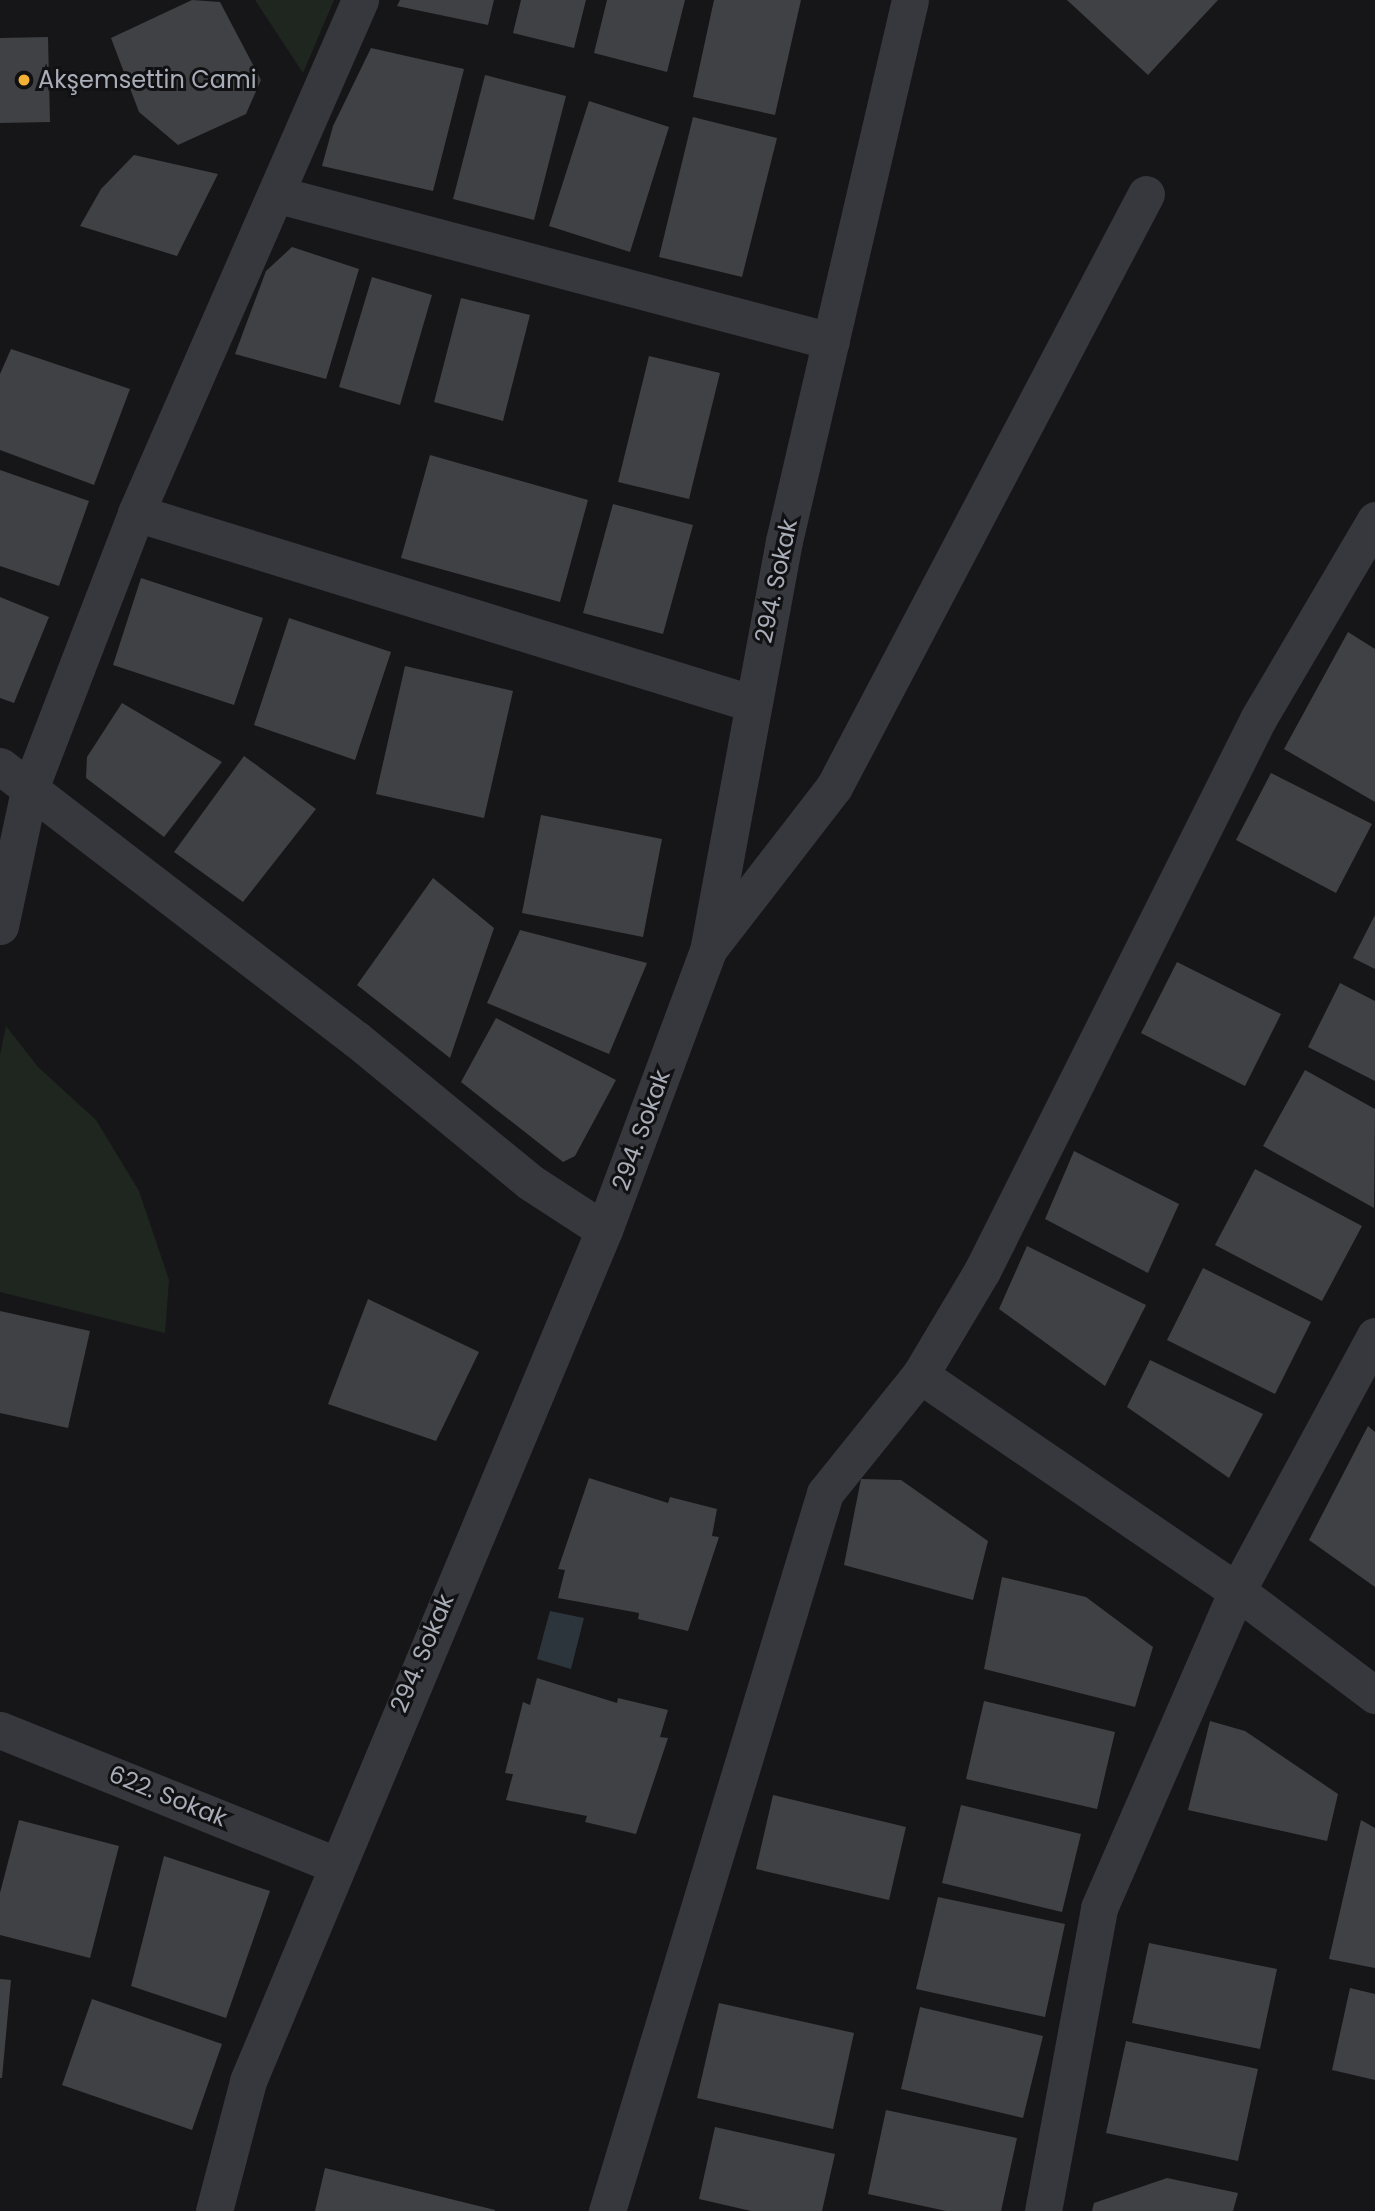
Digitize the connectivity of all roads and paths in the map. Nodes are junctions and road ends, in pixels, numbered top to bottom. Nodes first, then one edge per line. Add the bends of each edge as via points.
1 (360, 0) edge
2 (910, 0) edge
3 (1146, 194) dead end
4 (279, 195) junction
5 (831, 341) junction
6 (136, 513) junction
7 (1375, 520) edge
8 (751, 703) junction
9 (0, 766) edge
10 (29, 791) junction
11 (0, 926) edge
12 (708, 951) junction
13 (604, 1230) junction
14 (1375, 1336) edge
15 (920, 1375) junction
16 (1237, 1591) junction
17 (1375, 1695) edge
18 (0, 1731) edge
19 (335, 1865) junction
20 (214, 2211) edge
21 (607, 2211) edge
22 (1043, 2211) edge

1 - 4 street
2 - 5 street, 294. Sokak
3 - 12 street via 834,787
4 - 5 street
4 - 6 street
5 - 8 street, 294. Sokak
6 - 8 street
6 - 10 street
7 - 15 street via 1258,719 982,1271
8 - 12 street, 294. Sokak
9 - 10 street
10 - 11 street
10 - 13 street via 356,1039 530,1182
12 - 13 street, 294. Sokak
13 - 19 street, 294. Sokak
14 - 16 street
15 - 16 street
15 - 21 street via 825,1493
16 - 17 street
16 - 22 street via 1099,1908
18 - 19 street, 622. Sokak
19 - 20 street, 294. Sokak via 248,2081

